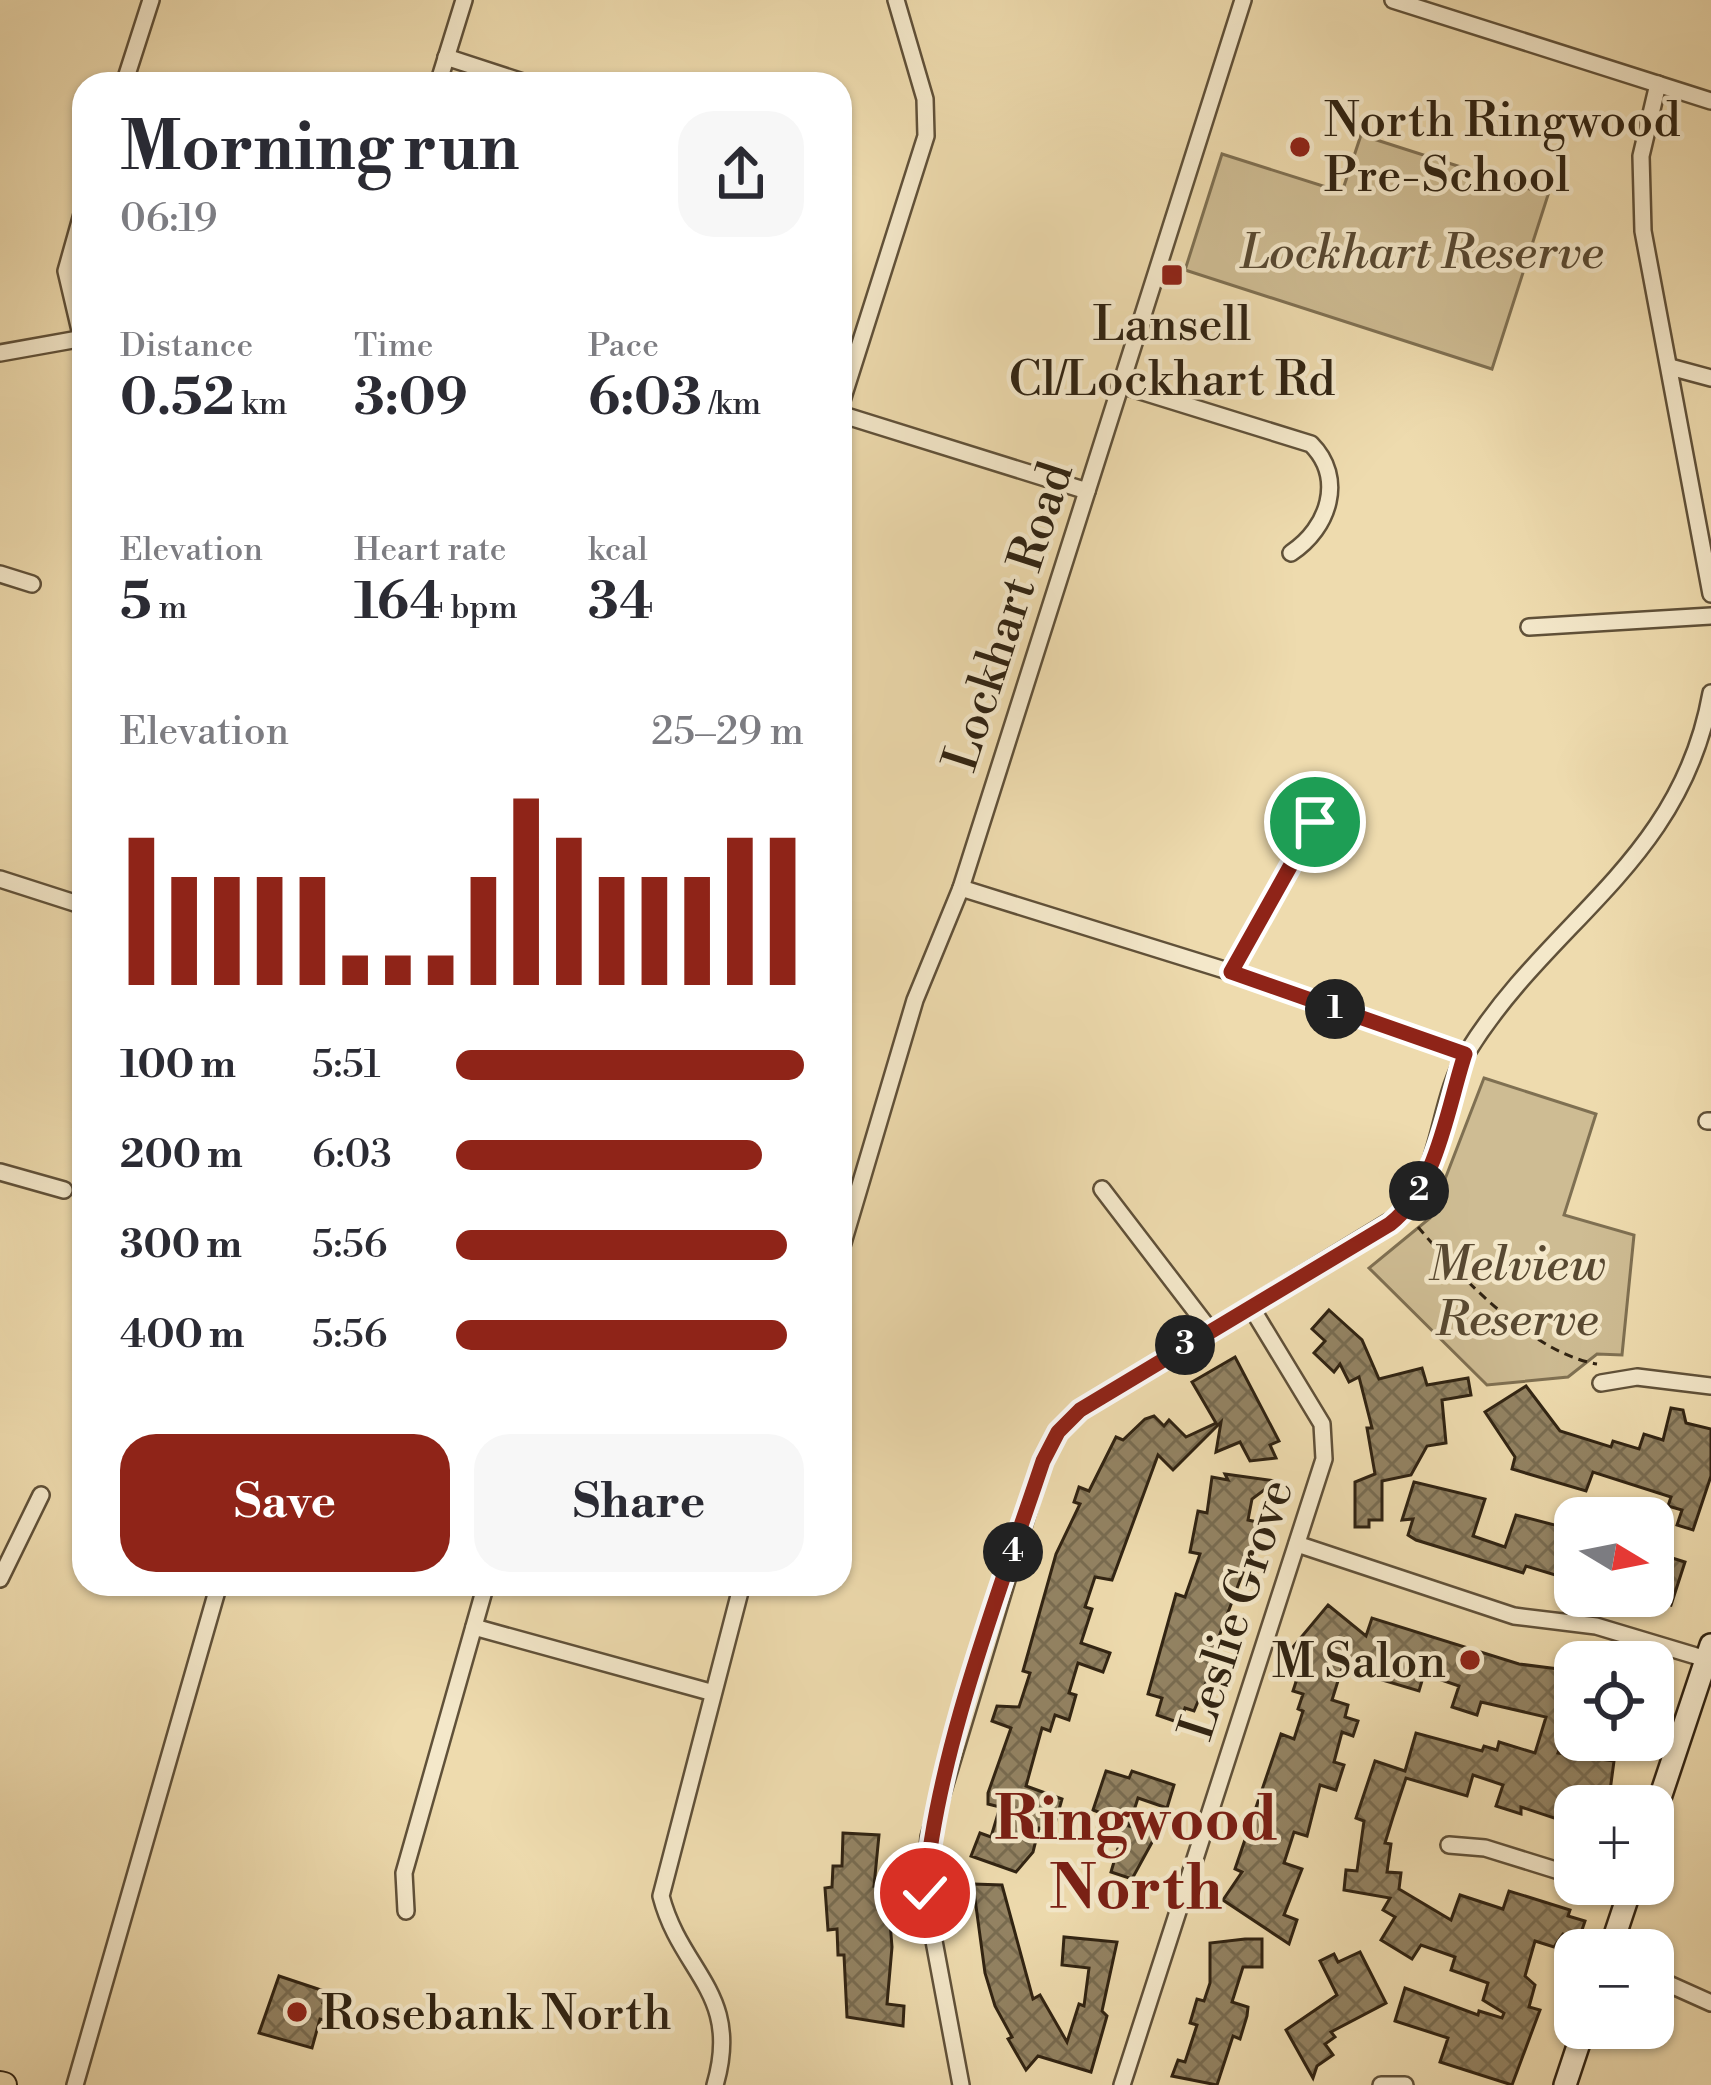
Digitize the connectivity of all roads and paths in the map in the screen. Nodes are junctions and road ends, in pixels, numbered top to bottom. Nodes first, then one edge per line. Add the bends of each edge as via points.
1 (151, 0) edge
2 (464, 0) edge
3 (896, 0) edge
4 (1244, 0) edge
5 (1393, 0) edge
6 (446, 58) junction
7 (128, 72) edge
8 (442, 72) edge
9 (491, 72) edge
10 (1658, 84) junction
11 (1711, 101) edge
12 (72, 247) edge
13 (72, 297) edge
14 (72, 341) edge
15 (0, 353) edge
16 (1670, 367) junction
17 (852, 373) edge
18 (1711, 378) edge
19 (1124, 386) junction
20 (852, 415) edge
21 (1088, 491) junction
22 (1291, 553) dead end
23 (0, 574) edge
24 (32, 584) dead end
25 (1711, 594) edge
26 (1711, 616) edge
27 (1529, 627) dead end
28 (1711, 693) edge
29 (1343, 823) dead end
30 (0, 879) edge
31 (962, 888) junction
32 (72, 902) edge
33 (1231, 972) junction
34 (1465, 1054) junction
35 (0, 1172) edge
36 (1102, 1189) dead end
37 (64, 1190) dead end
38 (852, 1212) edge
39 (1406, 1212) junction
40 (1251, 1307) junction
41 (1210, 1330) junction
42 (1601, 1383) joint
43 (1711, 1386) edge
44 (41, 1495) dead end
45 (1297, 1544) junction
46 (0, 1579) edge
47 (216, 1596) edge
48 (483, 1596) edge
49 (738, 1596) edge
50 (474, 1627) junction
51 (1707, 1665) edge
52 (710, 1692) junction
53 (1665, 1785) edge
54 (1449, 1846) dead end
55 (1554, 1869) edge
56 (406, 1912) dead end
57 (1674, 1986) edge
58 (1711, 2003) edge
59 (1577, 2049) edge
60 (75, 2085) edge
61 (715, 2085) edge
62 (961, 2085) edge
63 (1122, 2085) edge
64 (1381, 2085) edge
65 (1405, 2085) edge
66 (1565, 2085) edge

1 - 7 street
2 - 6 street
3 - 17 street via 925,99 926,136
4 - 19 street, Lockhart Road
5 - 10 street
6 - 8 street
6 - 9 street
10 - 11 street
10 - 16 street via 1641,157 1643,231
12 - 13 street via 65,271
14 - 15 street
16 - 18 street
16 - 25 street
19 - 21 street, Lockhart Road
19 - 22 street via 1311,444 1332,479 1323,519
20 - 21 street
21 - 31 street, Lockhart Road
23 - 24 street
26 - 27 street
28 - 34 street via 1702,743 1671,809
29 - 33 street via 1315,822
30 - 32 street
31 - 33 street
31 - 38 street, Lockhart Road via 914,1000
33 - 34 street
34 - 39 street
35 - 37 street
36 - 41 street
39 - 40 street
39 - 42 path via 1468,1286 1571,1360 1599,1364
40 - 41 street
40 - 45 street, Leslie Grove via 1327,1442
41 - 62 street via 1080,1410 1058,1432 1018,1536 929,1837 925,1893
42 - 43 street via 1637,1377
44 - 46 street
45 - 51 street via 1514,1616 1595,1626
45 - 63 street, Leslie Grove
47 - 60 street
48 - 50 street
49 - 52 street
50 - 52 street
50 - 56 street via 404,1874
51 - 53 street
52 - 61 street via 661,1896 668,1924 710,1983 722,2015
54 - 55 street
57 - 58 street
59 - 66 street
64 - 65 street

